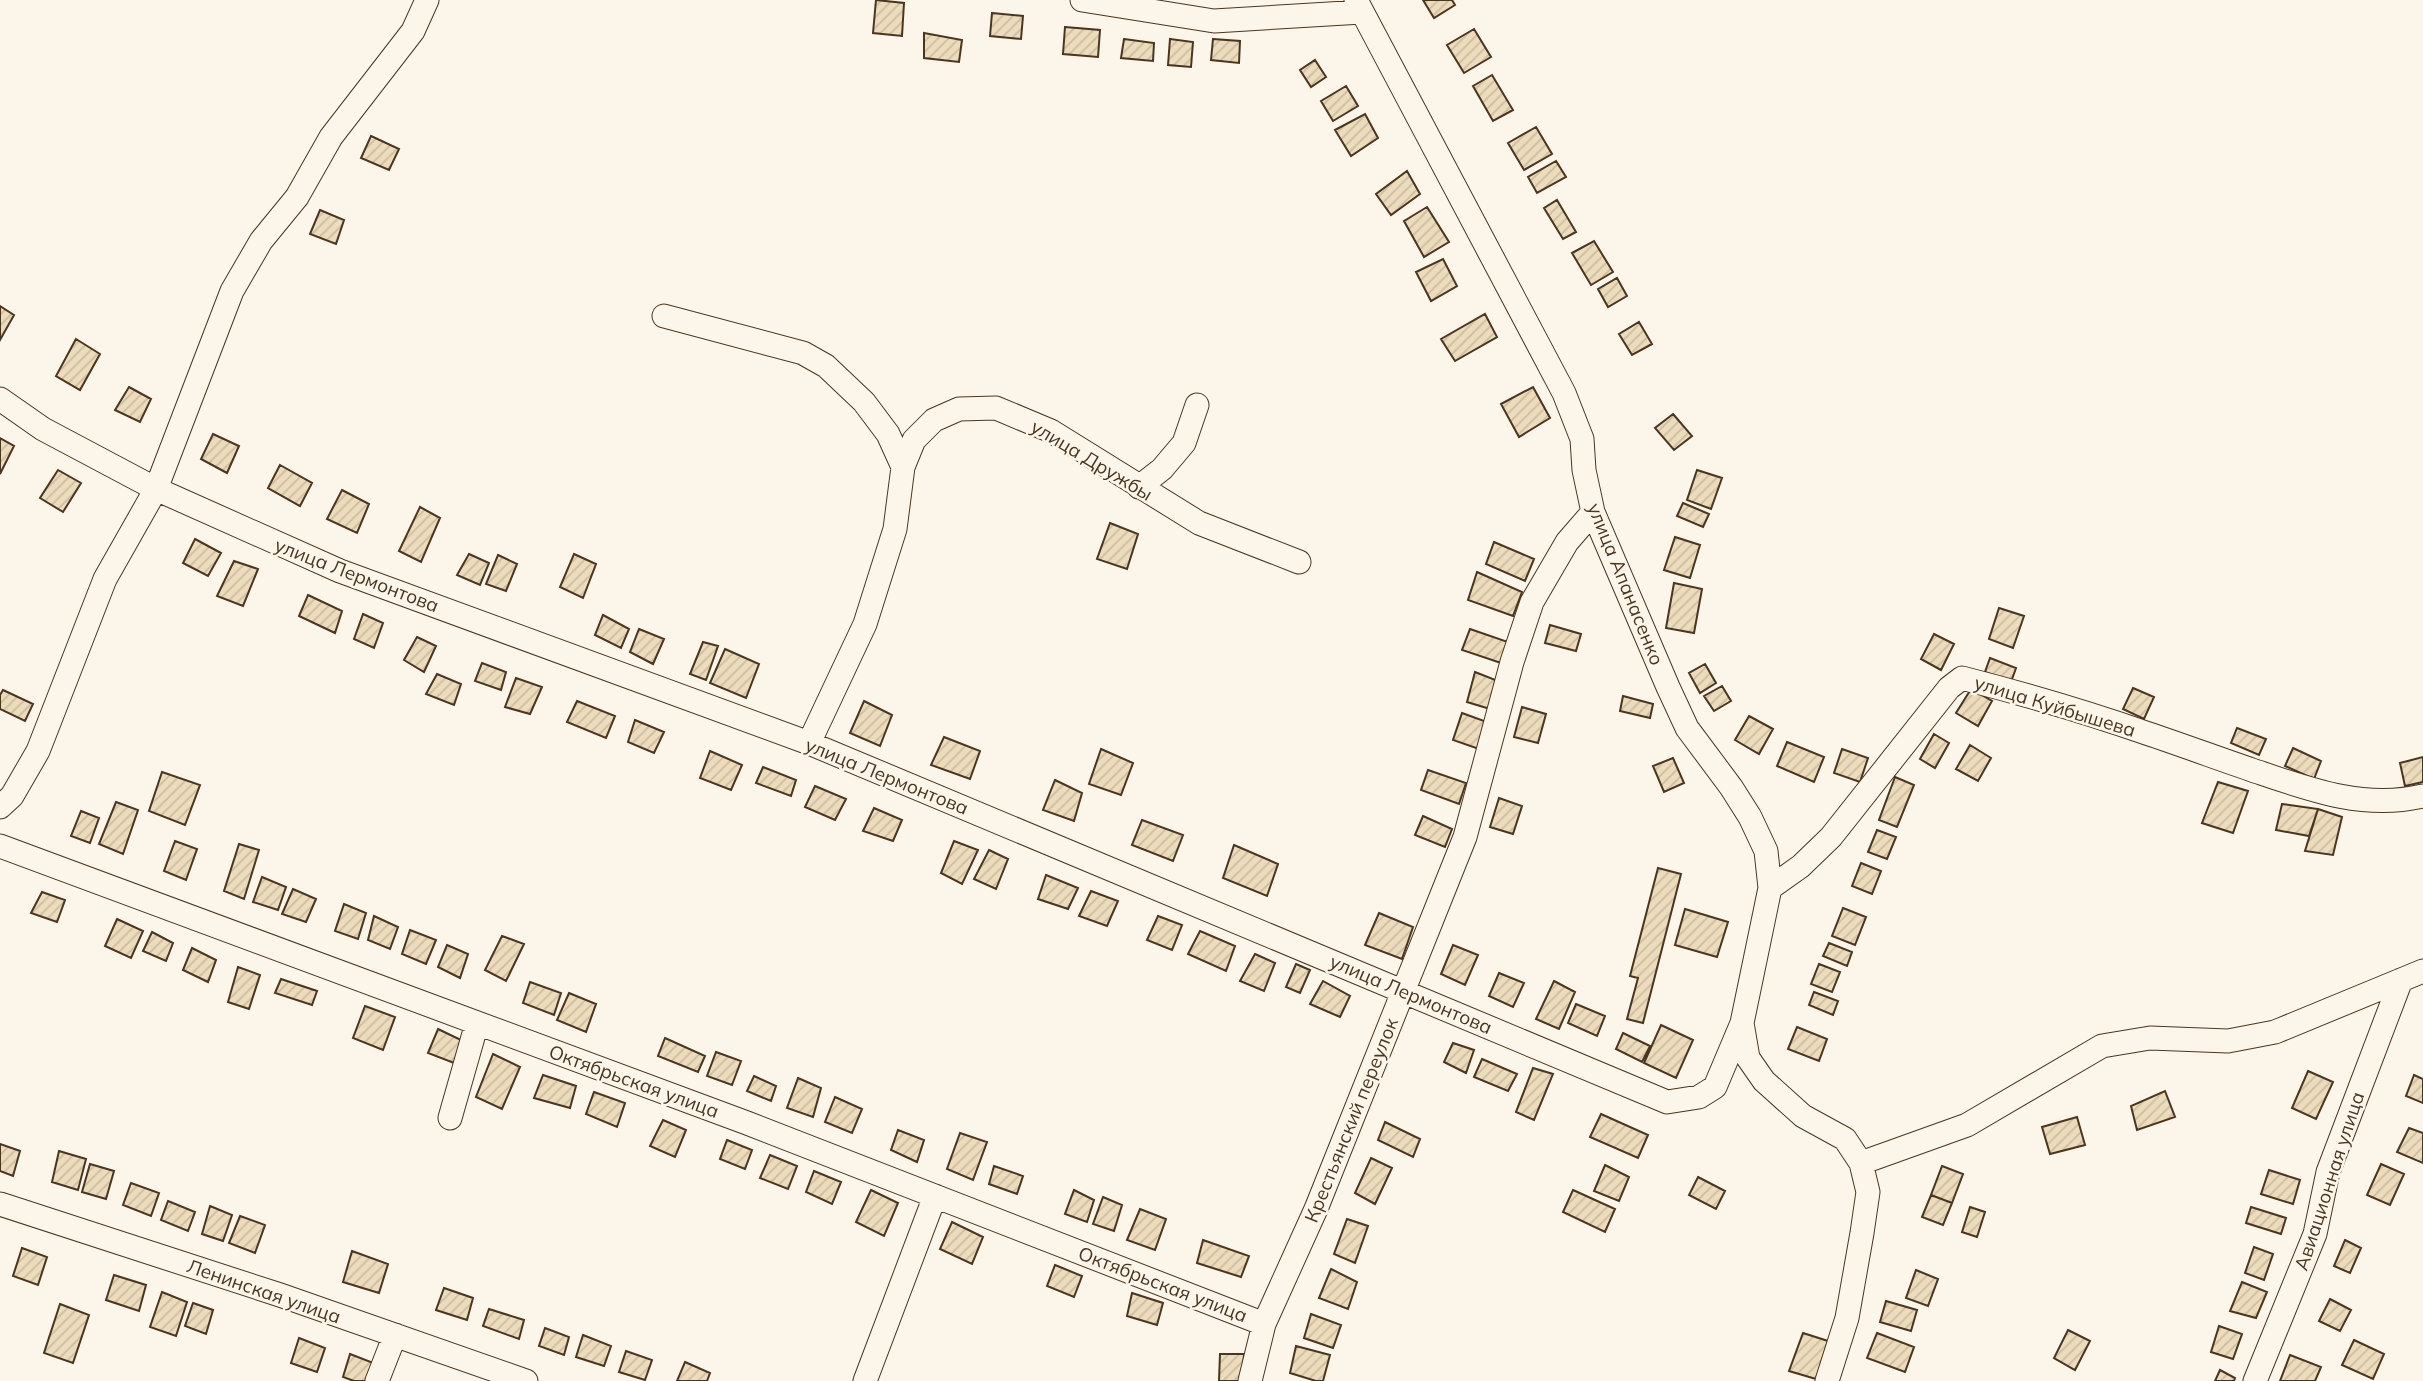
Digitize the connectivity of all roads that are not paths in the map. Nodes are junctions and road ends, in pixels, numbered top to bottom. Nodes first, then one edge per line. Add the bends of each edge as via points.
1 (427, 0) edge
2 (1082, 0) edge
3 (1359, 6) edge
4 (664, 316) dead end
5 (0, 400) edge
6 (1197, 405) dead end
7 (903, 467) junction
8 (1139, 486) junction
9 (156, 489) junction
10 (1593, 512) junction
11 (1299, 562) dead end
12 (809, 743) junction
13 (2423, 796) edge
14 (0, 807) edge
15 (0, 846) edge
16 (1770, 888) junction
17 (2423, 971) edge
18 (2401, 980) junction
19 (1403, 990) junction
20 (477, 1023) junction
21 (1742, 1023) junction
22 (450, 1118) dead end
23 (1861, 1163) junction
24 (935, 1196) junction
25 (0, 1204) edge
26 (1264, 1324) junction
27 (395, 1335) junction
28 (377, 1381) edge
29 (526, 1381) edge
30 (865, 1381) edge
31 (1251, 1381) edge
32 (1827, 1381) edge
33 (2255, 1381) edge

1 - 9 street via 413,32 331,137 297,197 261,241 232,291
2 - 3 street via 1214,21
3 - 10 street, улица Апанасенко via 1564,393 1582,439
4 - 7 street via 803,354 826,366 864,402 888,434
5 - 9 street, улица Лермонтова via 43,429
6 - 8 street via 1184,443 1162,469
7 - 8 street, улица Дружбы via 914,440 934,420 958,409 996,408 1051,431
7 - 12 street, улица Дружбы via 895,529 865,624
8 - 11 street, улица Дружбы via 1199,523
9 - 12 street, улица Лермонтова via 340,571
9 - 14 street via 105,579 38,751 12,796
10 - 16 street, улица Апанасенко via 1687,728 1750,817 1766,851
10 - 19 street, Крестьянский переулок via 1567,542 1532,603 1465,837
12 - 19 street, улица Лермонтова
13 - 16 street, улица Куйбышева via 2365,802 2314,792 2143,732 1962,678 1949,688 1831,837
15 - 20 street, Октябрьская улица
16 - 21 street, улица Апанасенко
17 - 18 street
18 - 23 street via 2275,1032 2228,1041 2150,1038 2102,1046 1967,1125
18 - 33 street, Авиационная улица via 2328,1172 2315,1234
19 - 21 street, улица Лермонтова via 1667,1102 1699,1097 1715,1087
19 - 26 street, Крестьянский переулок via 1317,1209
20 - 22 street
20 - 24 street, Октябрьская улица
21 - 23 street via 1748,1058 1764,1081 1803,1116 1845,1139
23 - 32 street via 1868,1192 1862,1233 1847,1318
24 - 26 street, Октябрьская улица
24 - 30 street
25 - 27 street, Ленинская улица
26 - 31 street, Крестьянский переулок
27 - 28 street
27 - 29 street, Ленинская улица

